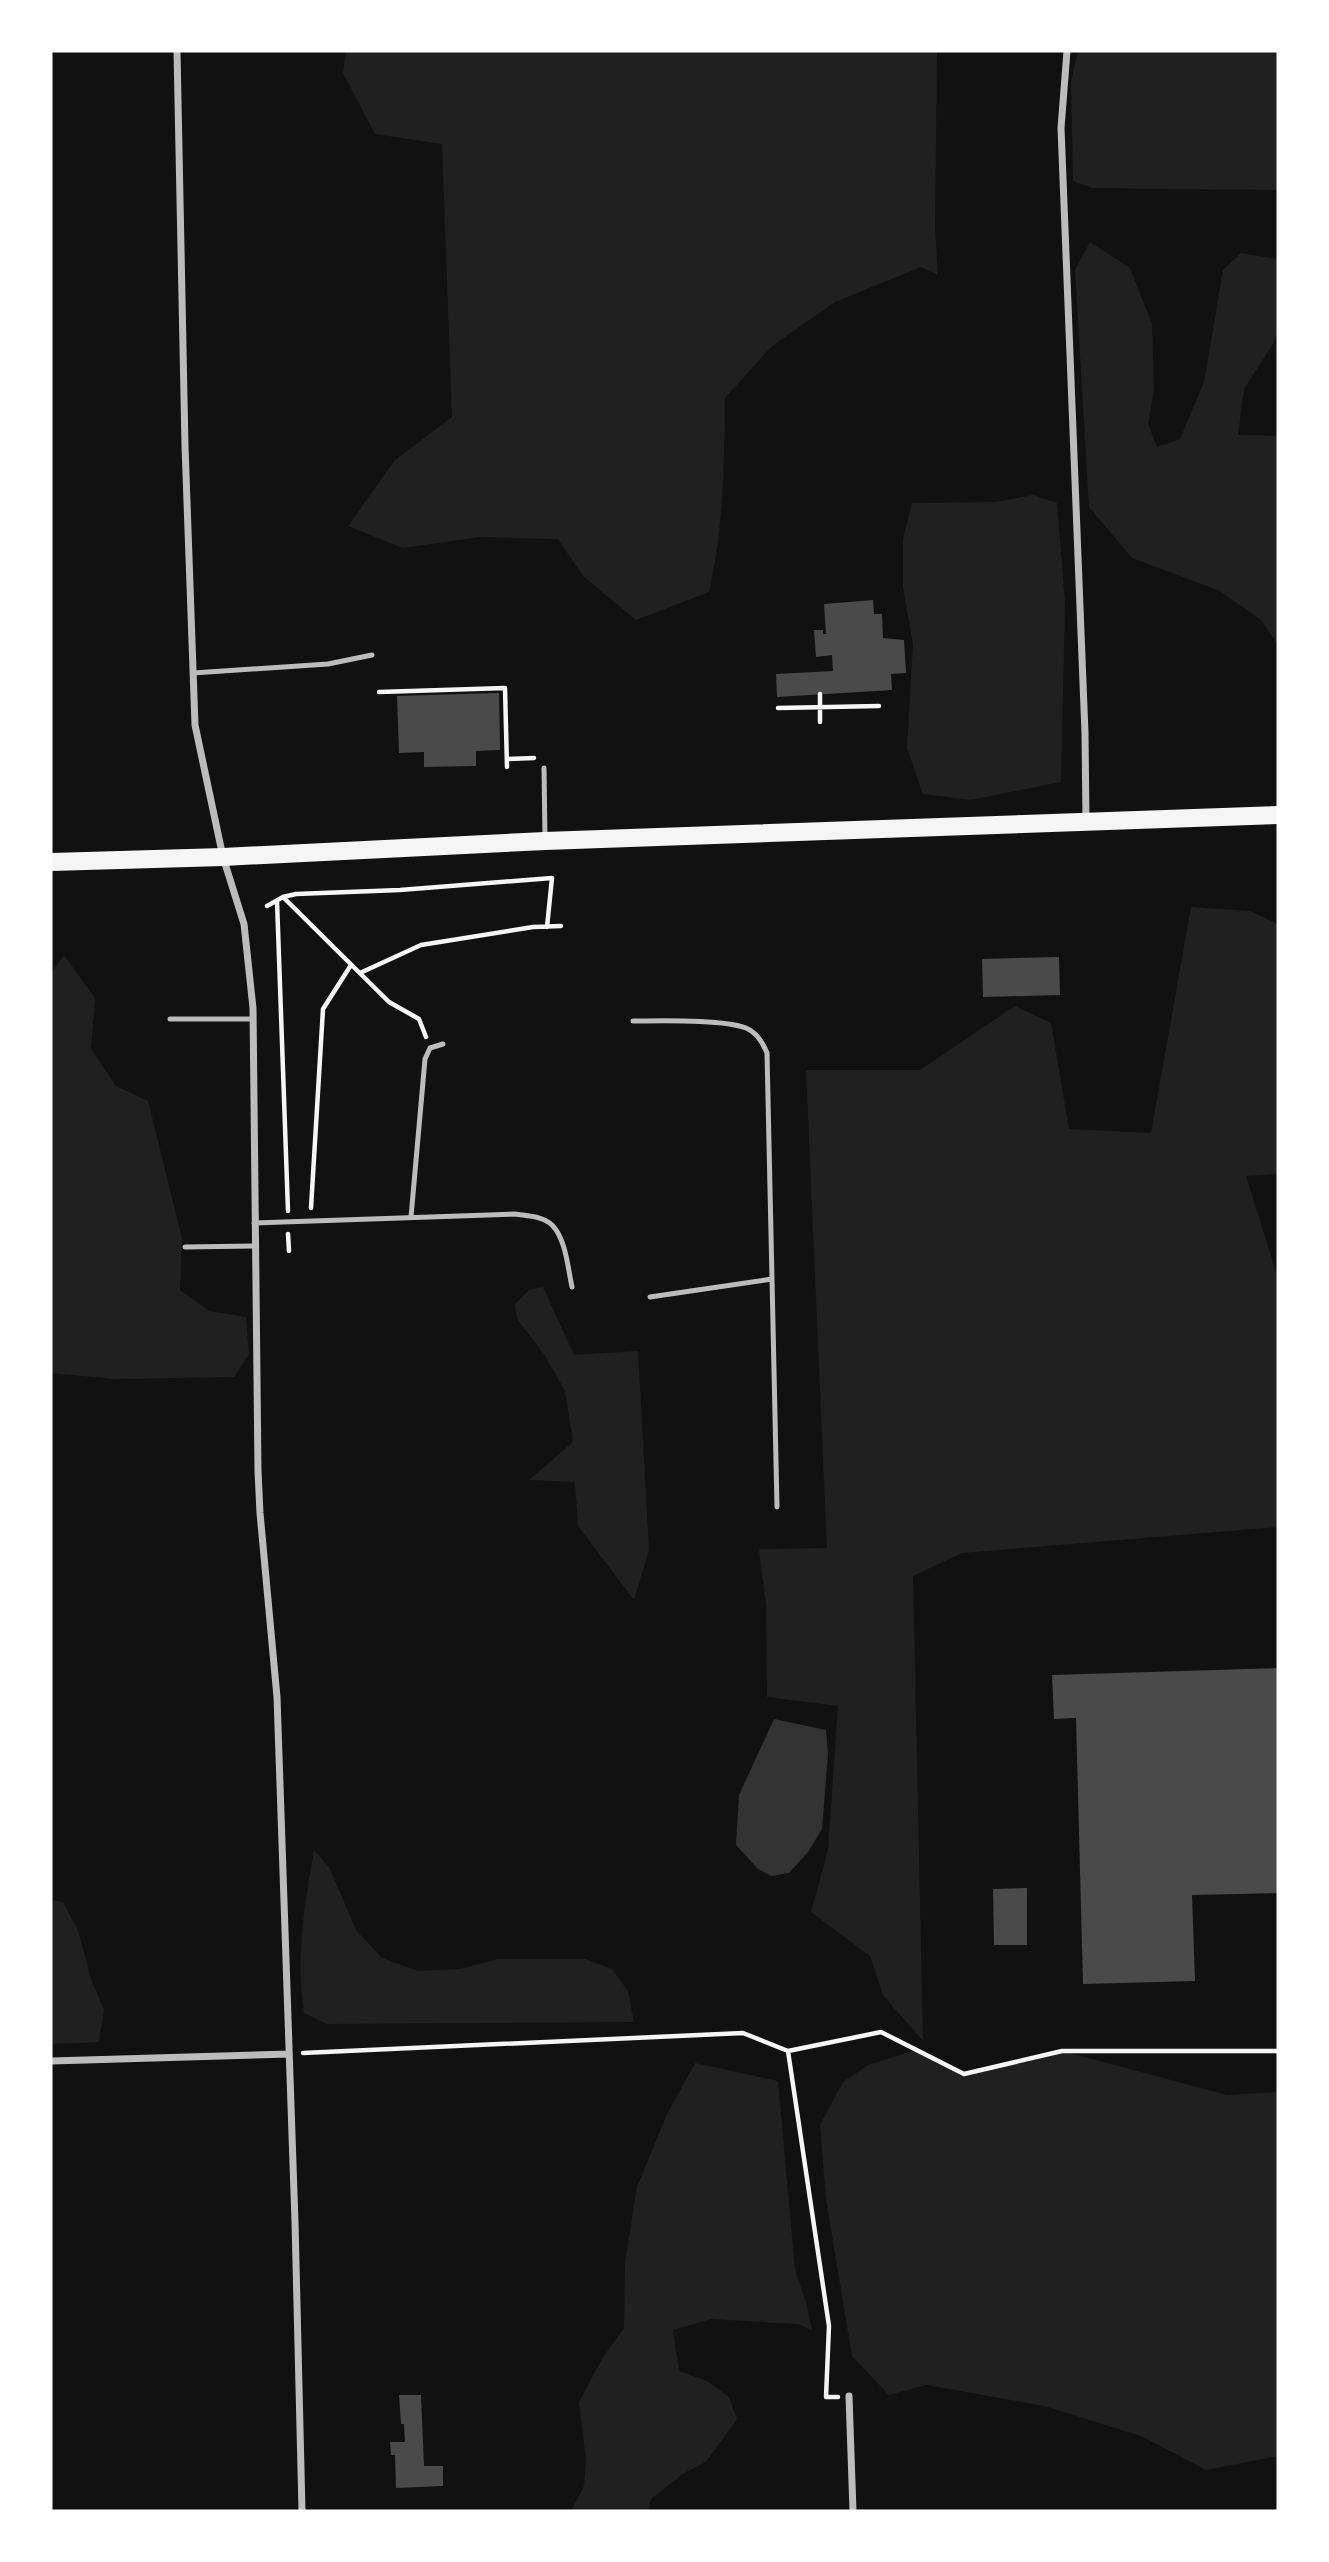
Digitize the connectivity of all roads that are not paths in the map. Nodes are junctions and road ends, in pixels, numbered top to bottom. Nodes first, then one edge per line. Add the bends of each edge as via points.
1 (177, 51) edge
2 (1067, 51) edge
3 (372, 655) dead end
4 (193, 673) junction
5 (544, 768) dead end
6 (1278, 815) edge
7 (1086, 822) junction
8 (545, 841) junction
9 (223, 857) junction
10 (51, 862) edge
11 (170, 1019) dead end
12 (253, 1019) junction
13 (633, 1021) dead end
14 (443, 1044) dead end
15 (411, 1217) junction
16 (254, 1223) junction
17 (254, 1246) junction
18 (185, 1247) dead end
19 (772, 1279) junction
20 (572, 1287) dead end
21 (650, 1297) dead end
22 (777, 1507) dead end
23 (289, 2054) junction
24 (51, 2061) edge
25 (849, 2396) road end
26 (302, 2511) edge
27 (853, 2511) edge

1 - 4 street
2 - 7 street via 1060,128
3 - 4 lane via 328,664
4 - 9 street via 195,725
5 - 8 lane
6 - 7 main road
7 - 8 main road
8 - 9 main road
9 - 10 main road
9 - 12 street via 244,924
11 - 12 lane
12 - 16 street
13 - 19 lane via 724,1024 747,1028 761,1040 767,1052
14 - 15 lane via 430,1048 425,1059
15 - 16 lane
15 - 20 lane via 536,1217 552,1224 561,1241
16 - 17 street
17 - 18 lane
17 - 23 street via 260,1513 277,1698
19 - 21 lane
19 - 22 lane
23 - 24 street
23 - 26 street
25 - 27 street

